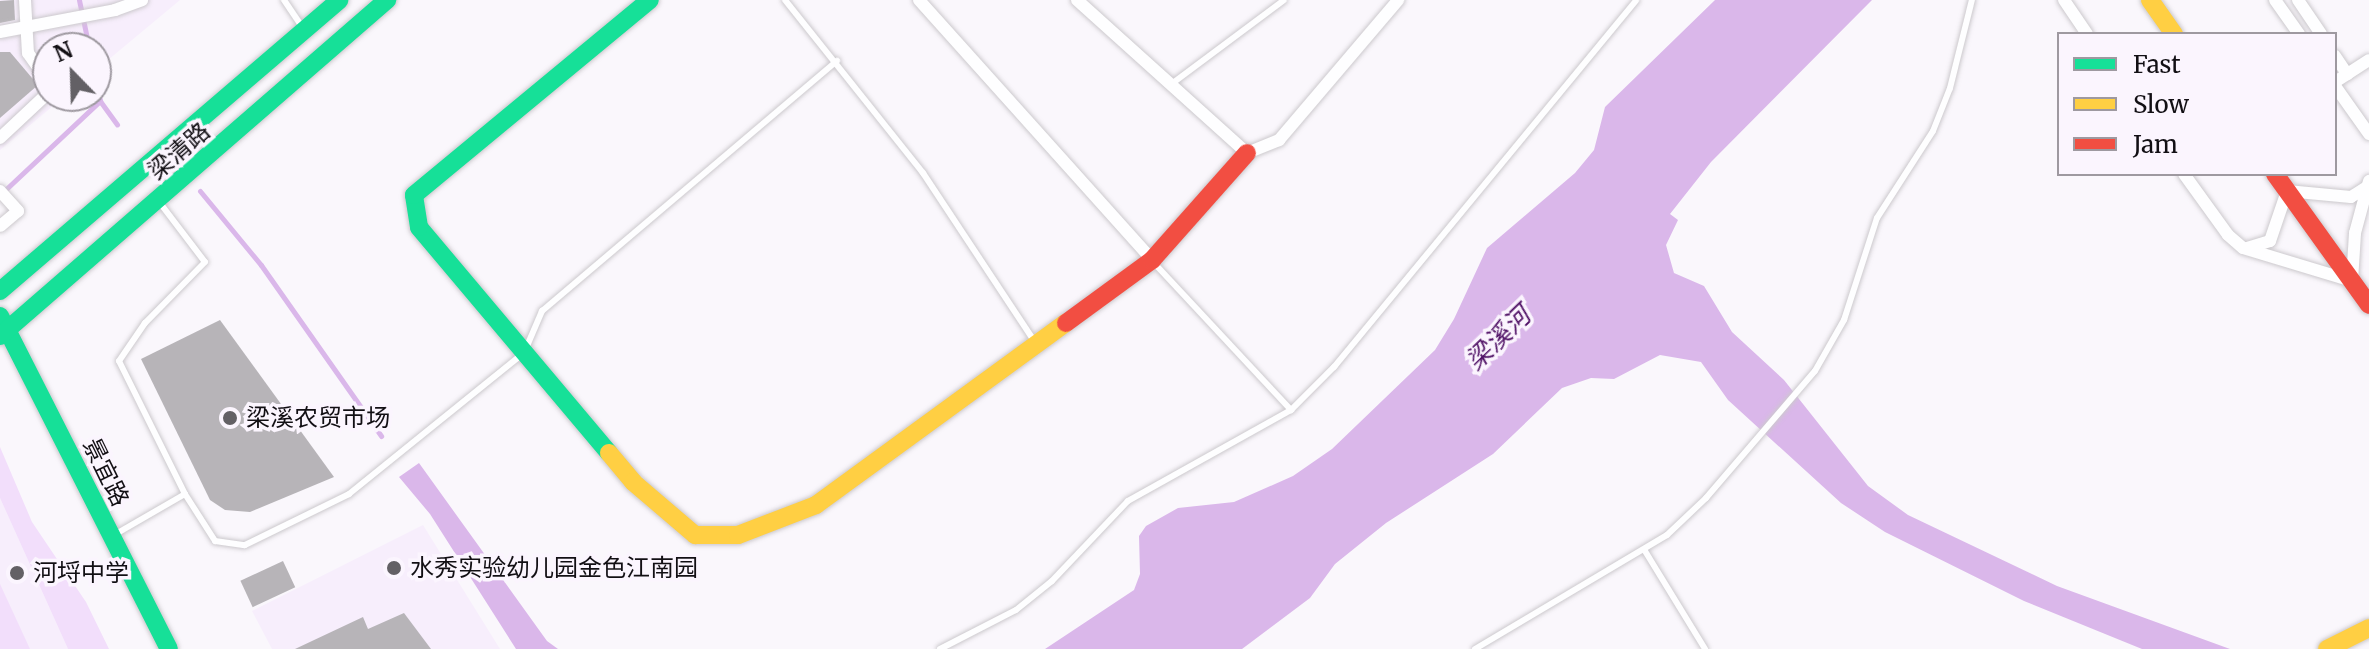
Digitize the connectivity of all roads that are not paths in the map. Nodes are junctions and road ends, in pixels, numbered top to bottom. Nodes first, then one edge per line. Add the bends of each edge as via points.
1 (25, 0) edge
2 (142, 0) edge
3 (284, 0) edge
4 (339, 0) edge
5 (387, 0) edge
6 (650, 0) edge
7 (785, 0) edge
8 (919, 0) edge
9 (1077, 0) edge
10 (1284, 0) edge
11 (1398, 0) edge
12 (1636, 0) edge
13 (1972, 0) edge
14 (2064, 0) edge
15 (2150, 0) edge
16 (2275, 0) edge
17 (2298, 0) edge
18 (27, 26) junction
19 (304, 30) junction
20 (0, 32) edge
21 (2086, 32) edge
22 (2173, 32) edge
23 (2298, 32) edge
24 (2320, 32) edge
25 (32, 59) edge
26 (2337, 59) edge
27 (2369, 60) edge
28 (837, 61) junction
29 (2347, 74) junction
30 (2337, 82) edge
31 (1170, 85) junction
32 (2337, 87) edge
33 (32, 108) edge
34 (2369, 134) edge
35 (0, 138) edge
36 (1247, 153) junction
37 (2185, 176) edge
38 (2276, 176) edge
39 (2368, 184) edge
40 (2287, 191) junction
41 (4, 196) edge
42 (158, 200) junction
43 (0, 226) edge
44 (2243, 248) junction
45 (1152, 260) junction
46 (2352, 281) junction
47 (0, 291) edge
48 (2369, 305) edge
49 (3, 327) edge
50 (1036, 343) junction
51 (524, 353) junction
52 (1291, 410) junction
53 (185, 494) junction
54 (111, 537) junction
55 (1645, 551) junction
56 (2369, 628) edge
57 (169, 649) edge
58 (940, 649) edge
59 (1475, 649) edge
60 (1705, 649) edge
61 (2327, 649) edge

1 - 18 street
2 - 18 street
3 - 19 lane
4 - 19 street, 梁清路
5 - 42 street, 梁清路
6 - 51 street via 414,195 419,227
7 - 28 lane
8 - 45 street
9 - 31 street
10 - 31 lane
11 - 36 street via 1279,140
12 - 52 lane via 1334,367
13 - 55 lane via 1950,88 1933,131 1877,218 1844,320 1815,371 1706,498
14 - 21 street
15 - 22 street
16 - 23 street
17 - 24 street
18 - 20 street
18 - 25 street
19 - 47 street, 梁清路
26 - 29 street
27 - 29 street
28 - 50 lane via 923,173
28 - 51 lane via 542,311
29 - 30 street
31 - 36 street
32 - 34 street
33 - 35 street
36 - 45 street
37 - 44 street
38 - 40 street
39 - 40 street via 2351,197
39 - 46 street
40 - 44 street via 2270,241
40 - 46 street
41 - 43 street via 18,211
42 - 49 street, 梁清路
42 - 53 lane via 205,262 145,323 119,361
44 - 46 street
45 - 50 street
45 - 52 lane
46 - 48 street
49 - 54 street, 景宜路
50 - 51 street via 816,505 738,535 695,535 633,482
51 - 53 lane via 349,494 245,545 215,541
52 - 58 lane via 1128,501 1052,581 1016,610
53 - 54 lane
54 - 57 street, 景宜路
55 - 59 lane
55 - 60 lane
56 - 61 street

